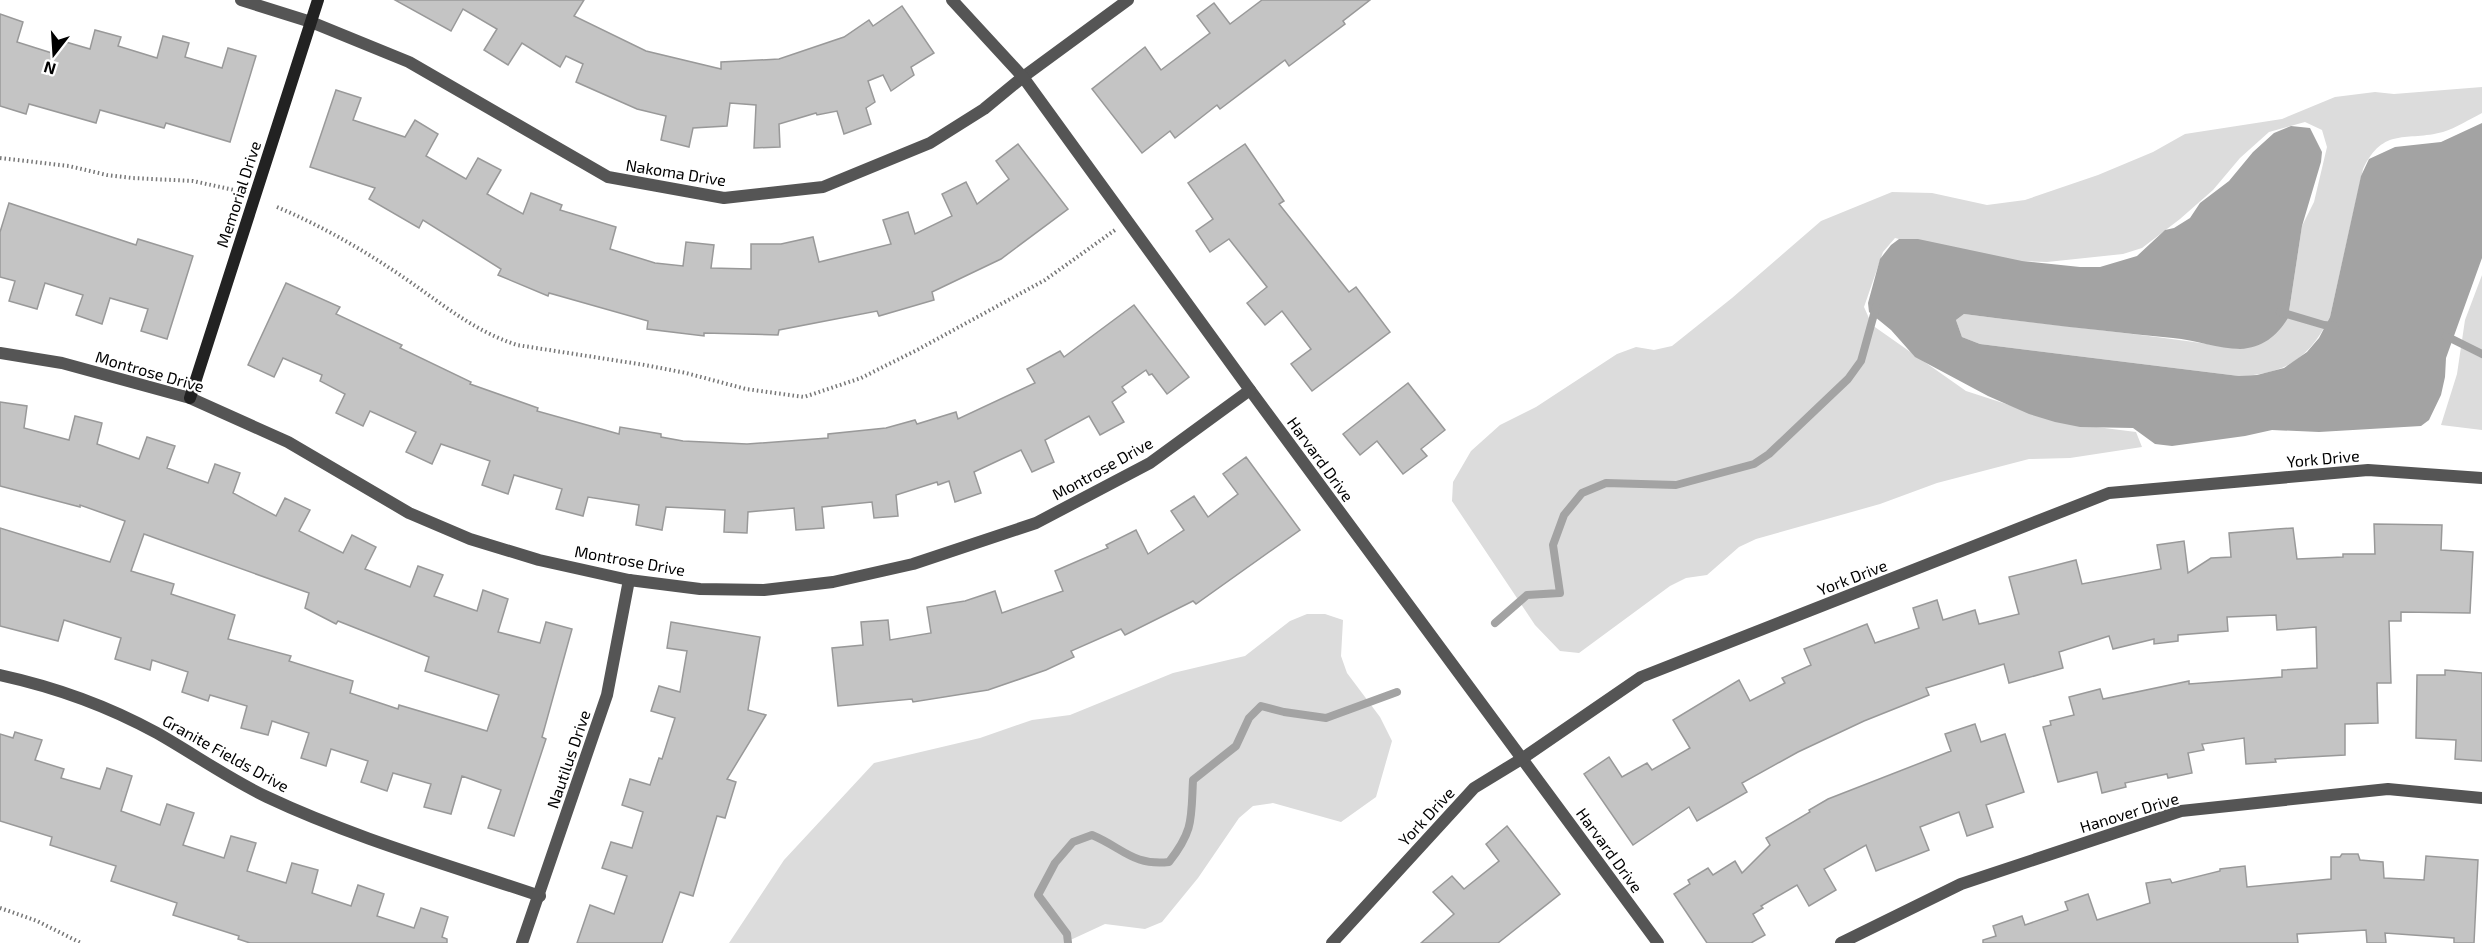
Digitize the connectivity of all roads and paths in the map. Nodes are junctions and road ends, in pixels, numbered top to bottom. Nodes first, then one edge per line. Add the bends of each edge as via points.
1 (241, 0) edge
2 (318, 0) edge
3 (952, 0) edge
4 (1128, 0) edge
5 (311, 22) junction
6 (1023, 77) junction
7 (0, 158) edge
8 (234, 190) dead end
9 (277, 207) dead end
10 (1128, 221) junction
11 (0, 353) edge
12 (1250, 390) junction
13 (190, 398) junction
14 (2482, 478) edge
15 (629, 580) junction
16 (0, 675) edge
17 (1523, 758) junction
18 (2482, 798) edge
19 (540, 896) junction
20 (0, 908) edge
21 (81, 943) edge
22 (522, 943) edge
23 (1332, 943) edge
24 (1658, 943) edge
25 (1841, 943) edge

1 - 5 street, Nakoma Drive
2 - 5 street, Memorial Drive
3 - 6 street, Harvard Drive
4 - 6 street, Nakoma Drive
5 - 6 street, Nakoma Drive via 409,62 608,177 724,198 823,188 930,143 984,109
5 - 13 street, Memorial Drive
6 - 10 street, Harvard Drive
7 - 8 path via 132,178 193,181
9 - 10 path via 347,242 498,339 804,397 861,378 917,350 1045,280
10 - 12 street, Harvard Drive
11 - 13 street, Montrose Drive via 62,363
12 - 15 street, Montrose Drive via 1150,463 1046,517 913,564 833,582 764,590 700,589
12 - 17 street, Harvard Drive
13 - 15 street, Montrose Drive via 288,442 409,513 470,539 539,560
14 - 17 street, York Drive via 2368,470 2109,493 1641,677
15 - 19 street, Nautilus Drive via 608,694
16 - 19 street, Granite Fields Drive via 52,688 110,711 155,732 265,796 319,819
17 - 23 street, York Drive via 1474,788
17 - 24 street, Harvard Drive
18 - 25 street, Hanover Drive via 2388,789 2181,811 1961,884
19 - 22 street, Nautilus Drive
20 - 21 path

